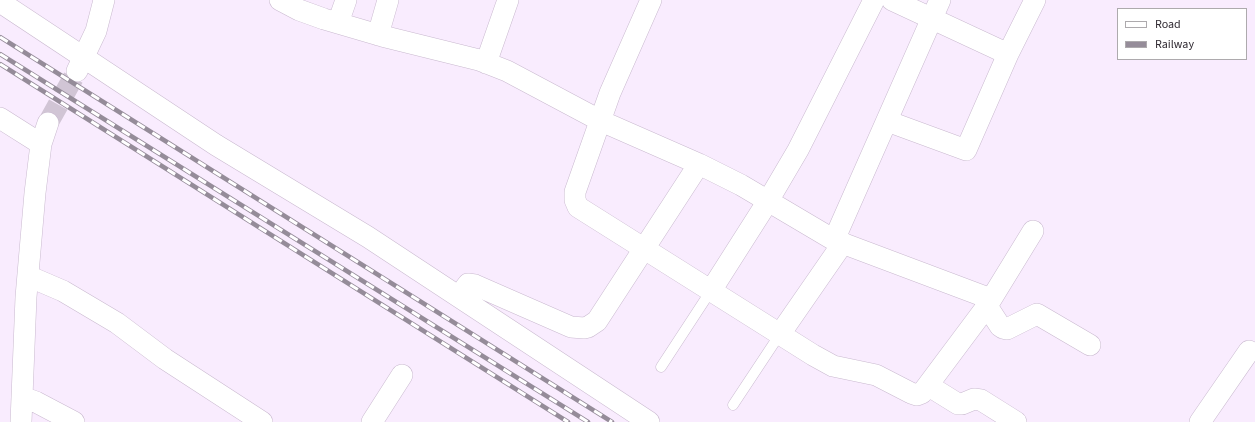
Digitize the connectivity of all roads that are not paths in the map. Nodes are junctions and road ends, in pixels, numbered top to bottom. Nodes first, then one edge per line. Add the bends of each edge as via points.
1 (104, 0) edge
2 (280, 0) edge
3 (346, 0) edge
4 (388, 0) edge
5 (508, 0) edge
6 (651, 0) edge
7 (874, 0) edge
8 (892, 0) edge
9 (1035, 0) edge
10 (0, 2) edge
11 (936, 9) edge
12 (338, 23) junction
13 (378, 35) junction
14 (1008, 54) junction
15 (486, 62) junction
16 (80, 64) junction
17 (0, 118) edge
18 (887, 120) junction
19 (601, 121) junction
20 (48, 123) tunnel mouth
21 (41, 144) junction
22 (699, 164) junction
23 (768, 202) junction
24 (1033, 231) dead end
25 (838, 241) junction
26 (645, 248) junction
27 (28, 276) junction
28 (712, 289) junction
29 (466, 301) junction
30 (989, 303) junction
31 (780, 334) junction
32 (1090, 345) dead end
33 (1249, 351) dead end
34 (661, 367) dead end
35 (402, 376) dead end
36 (929, 386) junction
37 (22, 397) junction
38 (733, 405) dead end
39 (258, 421) edge
40 (20, 422) edge
41 (74, 422) edge
42 (372, 422) edge
43 (649, 422) edge
44 (1016, 422) edge
45 (1200, 422) edge

1 - 16 street via 96,31
2 - 12 street via 299,10
3 - 12 street
4 - 13 street
5 - 15 street
6 - 19 street via 610,93
7 - 23 street via 798,150
8 - 11 street
9 - 14 street
10 - 16 street
11 - 14 street
11 - 18 street
12 - 13 street
13 - 15 street
14 - 18 street via 966,150
15 - 19 street via 536,85
16 - 29 street via 368,237
17 - 21 street
18 - 25 street
19 - 22 street
19 - 26 street via 575,192 575,200 578,207
20 - 21 street
21 - 27 street
22 - 23 street
22 - 26 street
23 - 25 street
23 - 28 street
24 - 30 street
25 - 30 street
25 - 31 street
26 - 28 street
26 - 29 street via 597,321 584,328 571,327 474,285 468,284 465,288 463,293
27 - 37 street
27 - 39 street via 63,290 117,323 164,359
28 - 31 street
28 - 34 lane
29 - 43 street
30 - 32 street via 1003,328 1007,329 1037,314
30 - 36 street
31 - 36 street via 833,366 866,372 911,394 922,393
31 - 38 lane
33 - 45 street
35 - 42 street
36 - 44 street via 958,404 974,399 981,400
37 - 40 street
37 - 41 street

